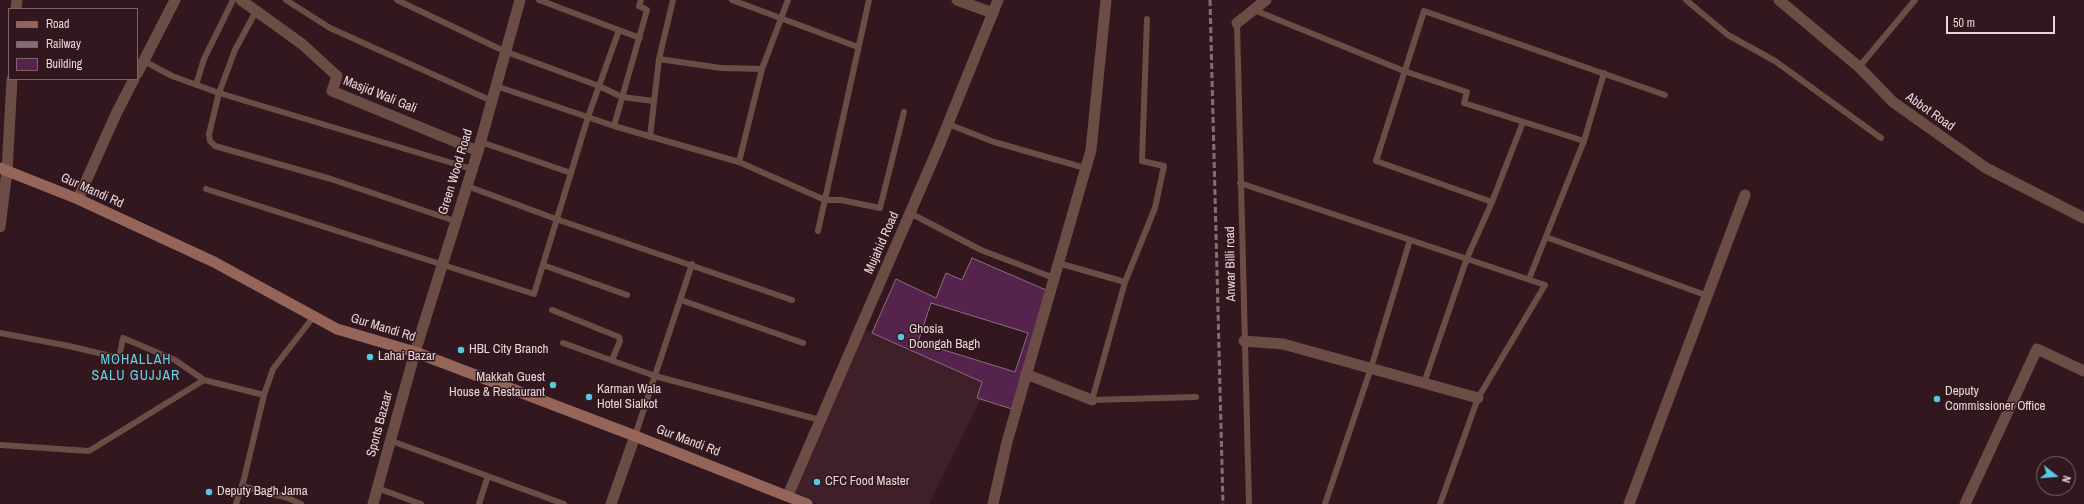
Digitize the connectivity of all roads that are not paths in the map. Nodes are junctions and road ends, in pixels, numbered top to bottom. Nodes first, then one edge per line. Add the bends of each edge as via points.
1 (175, 0) edge
2 (233, 0) edge
3 (241, 0) edge
4 (286, 0) edge
5 (397, 0) edge
6 (539, 0) edge
7 (641, 0) edge
8 (673, 0) edge
9 (732, 0) edge
10 (788, 0) edge
11 (869, 0) edge
12 (957, 0) edge
13 (998, 0) edge
14 (1106, 0) edge
15 (1266, 0) edge
16 (1686, 0) edge
17 (1779, 0) edge
18 (1915, 0) edge
19 (518, 1) edge
20 (1254, 10) junction
21 (256, 11) junction
22 (993, 12) junction
23 (781, 18) junction
24 (1146, 19) dead end
25 (1236, 23) joint
26 (619, 30) junction
27 (640, 38) junction
28 (858, 47) junction
29 (504, 51) junction
30 (659, 59) junction
31 (144, 61) junction
32 (1859, 68) junction
33 (762, 69) junction
34 (1404, 71) junction
35 (138, 72) edge
36 (1604, 73) junction
37 (12, 80) edge
38 (133, 80) edge
39 (196, 85) junction
40 (496, 86) junction
41 (600, 86) junction
42 (219, 93) junction
43 (1665, 95) dead end
44 (622, 97) junction
45 (492, 101) junction
46 (654, 101) junction
47 (904, 112) dead end
48 (588, 118) junction
49 (1523, 122) junction
50 (948, 124) junction
51 (614, 126) junction
52 (650, 136) junction
53 (1881, 138) dead end
54 (1584, 141) junction
55 (479, 147) junction
56 (739, 162) junction
57 (1085, 168) junction
58 (4, 169) edge
59 (472, 169) junction
60 (571, 173) junction
61 (1240, 183) junction
62 (467, 186) junction
63 (206, 189) dead end
64 (1746, 195) dead end
65 (78, 199) junction
66 (825, 200) junction
67 (1492, 202) junction
68 (910, 213) junction
69 (2084, 218) edge
70 (556, 219) junction
71 (455, 221) junction
72 (0, 227) edge
73 (818, 231) dead end
74 (1546, 237) junction
75 (1410, 240) junction
76 (1467, 258) junction
77 (1058, 263) junction
78 (443, 264) junction
79 (692, 264) junction
80 (543, 265) junction
81 (1054, 278) junction
82 (1529, 279) junction
83 (1125, 282) junction
84 (627, 296) dead end
85 (1708, 296) junction
86 (681, 300) junction
87 (792, 300) dead end
88 (552, 310) dead end
89 (314, 316) junction
90 (0, 333) edge
91 (1244, 341) junction
92 (563, 343) dead end
93 (803, 343) dead end
94 (414, 352) junction
95 (612, 360) junction
96 (1371, 368) junction
97 (2084, 371) edge
98 (1026, 374) junction
99 (655, 376) junction
100 (204, 380) junction
101 (1424, 383) junction
102 (264, 395) junction
103 (1196, 397) dead end
104 (1478, 398) junction
105 (1092, 400) junction
106 (820, 420) junction
107 (635, 436) junction
108 (390, 440) junction
109 (0, 445) edge
110 (488, 476) junction
111 (242, 486) junction
112 (377, 488) junction
113 (787, 500) edge
114 (287, 501) edge
115 (236, 504) edge
116 (302, 504) edge
117 (373, 504) edge
118 (421, 504) edge
119 (479, 504) edge
120 (564, 504) edge
121 (611, 504) edge
122 (807, 504) edge
123 (993, 504) edge
124 (1249, 504) edge
125 (1325, 504) edge
126 (1440, 504) edge
127 (1629, 504) edge
128 (1965, 504) edge

1 - 31 street
2 - 39 lane via 204,58
3 - 21 street, Masjid Wali Gali
4 - 45 lane via 330,28
5 - 29 lane
6 - 26 lane
7 - 27 lane via 639,6 648,10
8 - 30 lane
9 - 23 lane
10 - 23 lane
11 - 28 lane
12 - 22 street
13 - 22 street, Mujahid Road
14 - 57 street via 1090,150
15 - 20 street
16 - 53 lane via 1728,34 1774,61
17 - 32 street, Abbot Road
18 - 32 lane
19 - 29 street, Green Wood Road
20 - 25 street
20 - 34 lane
21 - 42 lane via 235,50
21 - 55 street, Masjid Wali Gali via 302,44 337,76 332,91
22 - 50 street, Mujahid Road
23 - 28 lane
23 - 33 lane
24 - 83 lane via 1142,161 1164,166 1155,208
25 - 61 lane, Anwar Billi road
26 - 27 lane
26 - 41 lane
27 - 44 lane
28 - 66 lane
29 - 40 street, Green Wood Road
29 - 41 lane
30 - 33 lane via 721,68
30 - 46 lane
31 - 35 street
31 - 39 lane
32 - 69 street, Abbot Road via 1892,102 1986,168
33 - 56 lane
34 - 36 lane via 1424,10
34 - 49 lane via 1467,92 1464,103
34 - 67 lane via 1376,161
36 - 43 lane
36 - 54 lane
37 - 58 street
38 - 65 street
39 - 42 lane
40 - 45 street, Green Wood Road
40 - 48 lane
41 - 44 lane
41 - 48 lane
42 - 59 lane
42 - 71 lane via 209,134 210,141 215,146 330,179
44 - 46 lane
44 - 51 lane
45 - 55 street, Green Wood Road
46 - 52 lane
47 - 66 lane via 880,208 841,200
48 - 51 lane
48 - 60 lane
49 - 54 lane
49 - 67 lane
50 - 57 lane via 994,142
50 - 68 street, Mujahid Road
51 - 52 lane
52 - 56 lane
54 - 74 lane
55 - 59 street, Green Wood Road
55 - 60 lane
56 - 66 lane
57 - 77 street
58 - 65 main road, Gur Mandi Rd
58 - 72 street
59 - 62 street, Green Wood Road
60 - 70 lane
61 - 75 lane
61 - 91 lane, Anwar Billi road
62 - 70 lane
62 - 71 street, Green Wood Road
63 - 78 lane
64 - 85 street
65 - 89 main road, Gur Mandi Rd via 214,262
66 - 73 lane
67 - 76 lane
68 - 81 lane via 981,250
68 - 106 street, Mujahid Road
70 - 79 lane
70 - 80 lane
71 - 78 street, Green Wood Road
74 - 82 lane
74 - 85 lane
75 - 76 lane
75 - 96 lane
76 - 82 lane
76 - 101 lane
77 - 81 street
77 - 83 lane
78 - 80 lane via 534,294
78 - 94 street, Green Wood Road
79 - 86 lane
79 - 87 lane
80 - 84 lane
81 - 98 street
82 - 104 lane via 1545,285
83 - 105 lane
85 - 127 street
86 - 93 lane
86 - 99 lane
88 - 95 lane via 619,337 620,341
89 - 94 main road, Gur Mandi Rd via 337,329
89 - 102 lane via 273,369
90 - 100 lane via 119,358 123,338 175,360
91 - 96 street via 1283,344
91 - 124 lane, Anwar Billi road
92 - 95 lane
94 - 107 main road, Gur Mandi Rd
94 - 108 street, Sports Bazaar
95 - 99 lane
96 - 101 street
96 - 125 lane
97 - 128 street via 2037,349
98 - 105 street
98 - 123 street
99 - 106 lane
99 - 107 lane
100 - 102 lane
100 - 109 lane via 89,451
101 - 104 street
102 - 111 lane
103 - 105 lane
104 - 126 lane
106 - 113 street, Mujahid Road
107 - 113 main road, Gur Mandi Rd
107 - 121 street
108 - 110 lane
108 - 112 street, Sports Bazaar
110 - 119 lane
110 - 120 lane
111 - 114 lane
111 - 115 lane
112 - 117 street, Sports Bazaar
112 - 118 lane
113 - 122 main road, Gur Mandi Rd
114 - 116 lane

